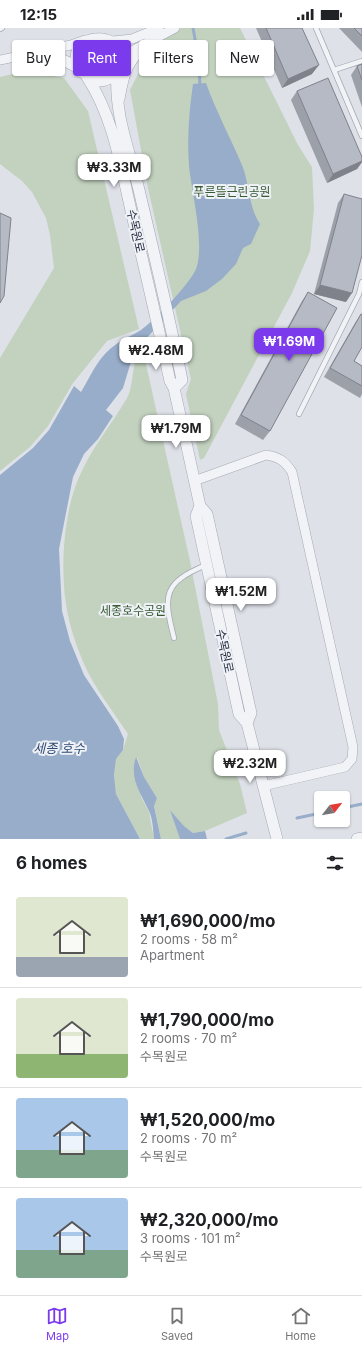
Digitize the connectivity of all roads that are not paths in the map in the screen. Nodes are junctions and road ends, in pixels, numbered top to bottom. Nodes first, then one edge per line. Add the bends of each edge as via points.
1 (104, 28) edge
2 (159, 28) edge
3 (316, 28) edge
4 (174, 29) edge
5 (87, 35) junction
6 (84, 40) edge
7 (111, 40) edge
8 (112, 40) edge
9 (122, 40) edge
10 (151, 40) edge
11 (65, 46) edge
12 (139, 51) edge
13 (12, 58) edge
14 (0, 60) edge
15 (362, 62) edge
16 (65, 67) edge
17 (334, 70) junction
18 (85, 76) edge
19 (87, 76) edge
20 (111, 76) edge
21 (118, 76) edge
22 (113, 114) junction
23 (362, 136) edge
24 (362, 282) edge
25 (174, 388) junction
26 (299, 414) dead end
27 (194, 480) junction
28 (200, 506) junction
29 (206, 565) junction
30 (174, 638) dead end
31 (247, 723) junction
32 (263, 786) junction
33 (362, 838) edge
34 (277, 839) edge
35 (357, 839) edge

1 - 8 street
2 - 9 street via 132,39
3 - 17 lane
4 - 10 street
5 - 6 street
5 - 7 street via 99,35
5 - 11 street
12 - 22 street, 수목원로 via 133,57 124,76
13 - 14 street
15 - 17 lane
16 - 22 street via 77,74
17 - 23 lane
18 - 22 street, 수목원로
19 - 20 street via 100,81
21 - 22 street, 수목원로
22 - 25 street, 수목원로 via 170,381
22 - 25 street, 수목원로 via 138,186 163,290 182,380
24 - 26 lane via 359,294
25 - 27 street, 수목원로
27 - 28 street, 수목원로
27 - 32 street via 266,456 277,457 286,462 292,472 353,747 352,759 345,767
28 - 29 street, 수목원로 via 196,516
28 - 31 street, 수목원로 via 207,514 251,713
29 - 30 lane via 179,578 171,590 167,611
29 - 31 street, 수목원로 via 239,714
31 - 32 street, 수목원로
32 - 34 street, 수목원로
33 - 35 street

